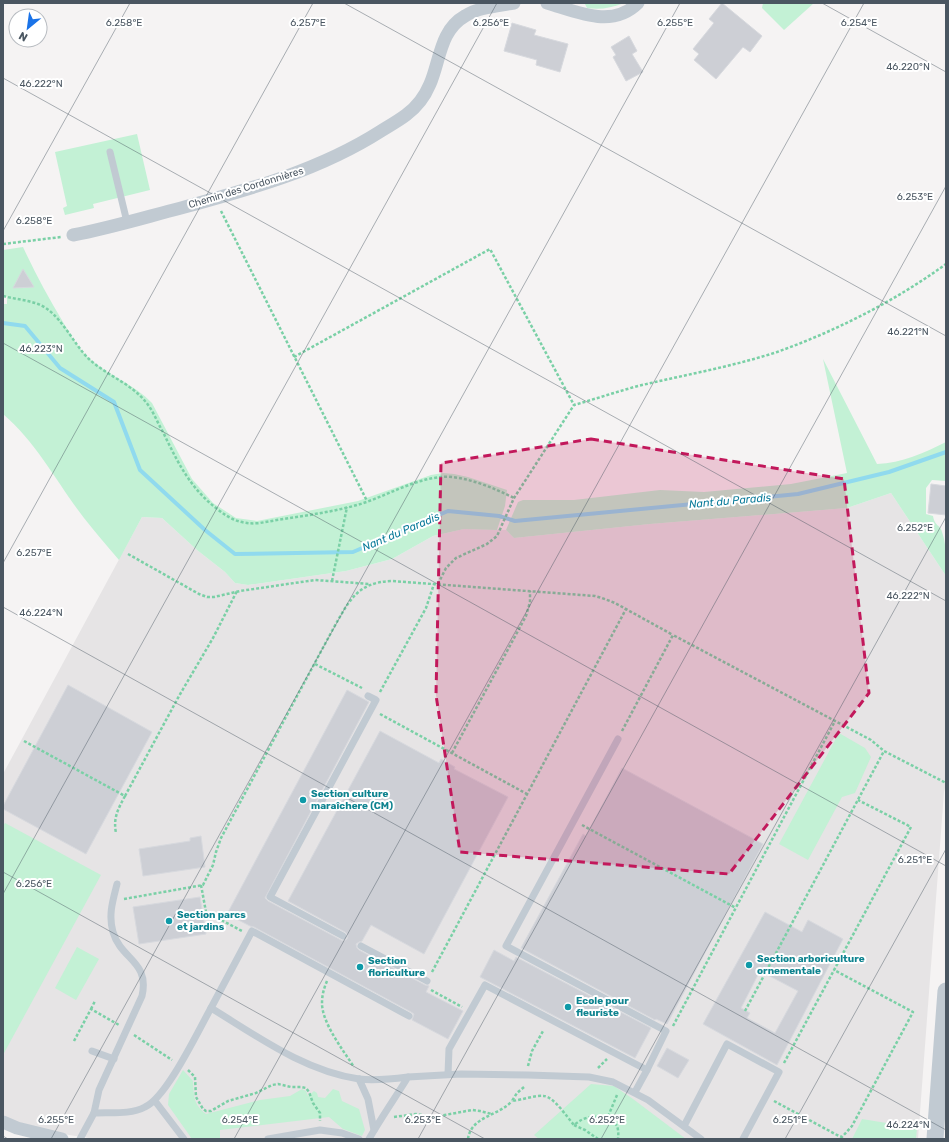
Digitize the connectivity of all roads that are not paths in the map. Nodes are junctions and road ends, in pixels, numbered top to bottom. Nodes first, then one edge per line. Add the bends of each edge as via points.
1 (514, 3) edge
2 (548, 3) edge
3 (638, 3) edge
4 (110, 152) dead end
5 (127, 222) junction
6 (73, 235) road end
7 (368, 696) dead end
8 (618, 738) road end
9 (117, 884) dead end
10 (343, 936) dead end
11 (361, 946) dead end
12 (427, 981) road end
13 (946, 992) edge
14 (211, 1008) junction
15 (409, 1016) dead end
16 (92, 1051) dead end
17 (114, 1059) junction
18 (647, 1070) junction
19 (448, 1074) junction
20 (408, 1077) junction
21 (359, 1079) junction
22 (635, 1092) junction
23 (155, 1101) junction
24 (94, 1113) junction
25 (3, 1122) edge
26 (684, 1126) junction
27 (320, 1130) junction
28 (374, 1130) junction
29 (62, 1139) edge
30 (80, 1139) edge
31 (184, 1139) edge
32 (268, 1139) edge
33 (318, 1139) edge
34 (359, 1139) edge
35 (369, 1139) edge
36 (701, 1139) edge
37 (743, 1139) edge
38 (935, 1139) edge

1 - 5 street, Chemin des Cordonnières via 469,13 458,20 442,45 426,93 405,116 365,141 290,176
2 - 3 street via 608,18 628,12
4 - 5 lane
5 - 6 street, Chemin des Cordonnières
7 - 10 lane via 376,700 270,897
8 - 18 lane via 506,946 666,1031
9 - 17 lane via 110,917 113,932 120,947 142,973 144,983 142,996
11 - 12 lane
13 - 38 street
14 - 15 lane via 252,931
14 - 21 lane via 302,1061 336,1074
14 - 23 lane via 170,1080
16 - 17 lane
17 - 24 lane via 99,1090
18 - 19 lane via 485,984 450,1050
18 - 22 lane
19 - 20 lane
19 - 22 lane via 589,1077 613,1082
20 - 21 lane
20 - 28 lane
21 - 28 lane via 368,1099
22 - 26 lane
23 - 24 lane via 127,1112
23 - 31 lane
24 - 30 lane
25 - 29 street
26 - 36 lane
26 - 37 lane via 727,1044 779,1072
27 - 32 lane
27 - 33 lane
27 - 34 lane via 342,1133
28 - 35 lane

